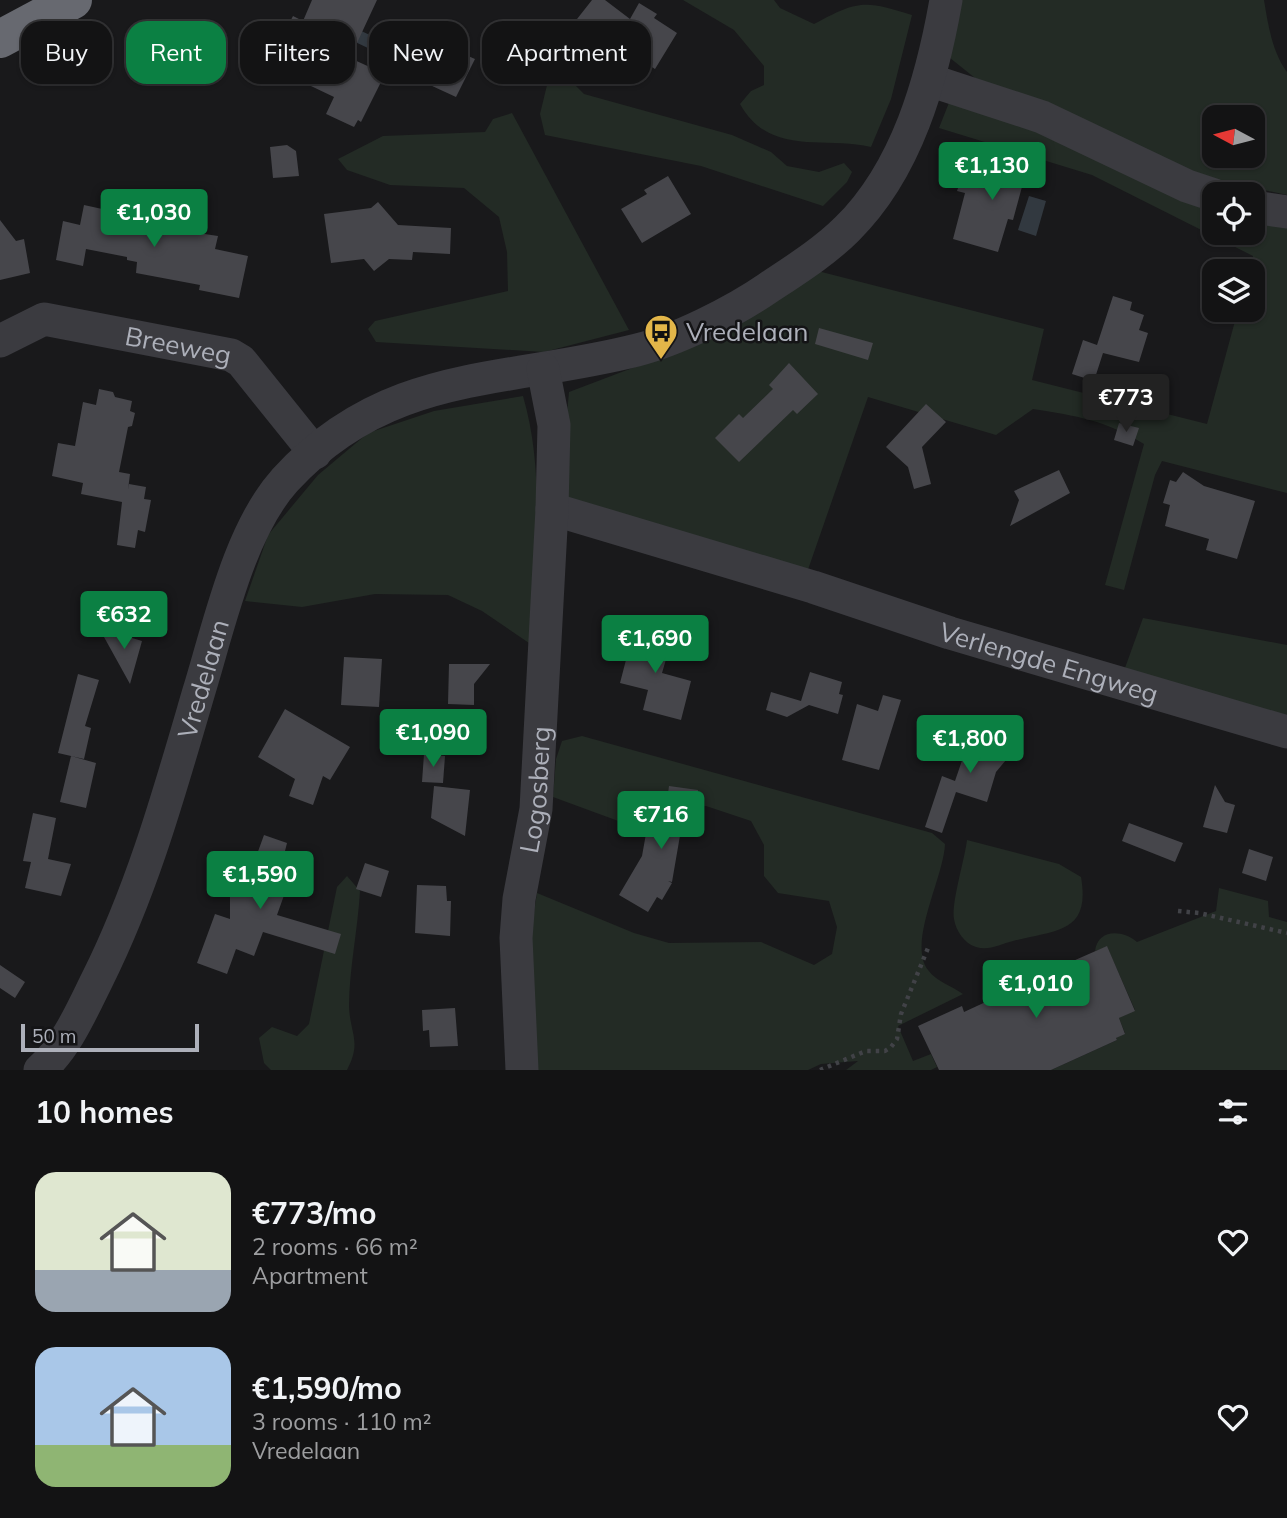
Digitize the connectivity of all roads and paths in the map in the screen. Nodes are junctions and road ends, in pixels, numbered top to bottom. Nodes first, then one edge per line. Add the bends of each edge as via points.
1 (74, 0) edge
2 (946, 0) edge
3 (0, 39) edge
4 (929, 80) junction
5 (1202, 191) edge
6 (1265, 209) edge
7 (1287, 212) edge
8 (0, 341) edge
9 (543, 369) junction
10 (315, 453) junction
11 (552, 509) junction
12 (1287, 732) edge
13 (1178, 911) dead end
14 (1287, 933) edge
15 (928, 948) dead end
16 (40, 1070) edge
17 (522, 1070) edge
18 (820, 1070) edge

1 - 3 highway
2 - 4 street, Vredelaan
4 - 5 street via 1042,117
4 - 9 street, Vredelaan via 881,187 848,229 808,261 738,309 640,350
6 - 7 street
8 - 10 street, Breeweg via 44,319 231,355 241,361
9 - 10 street, Vredelaan via 446,384 397,400 350,424
9 - 11 street, Logosberg via 554,425
10 - 16 street, Vredelaan via 284,481 255,527 124,923 79,1016
11 - 12 street, Verlengde Engweg
11 - 17 street, Logosberg via 536,809 516,938
13 - 14 path
15 - 18 path via 891,1047 866,1051

